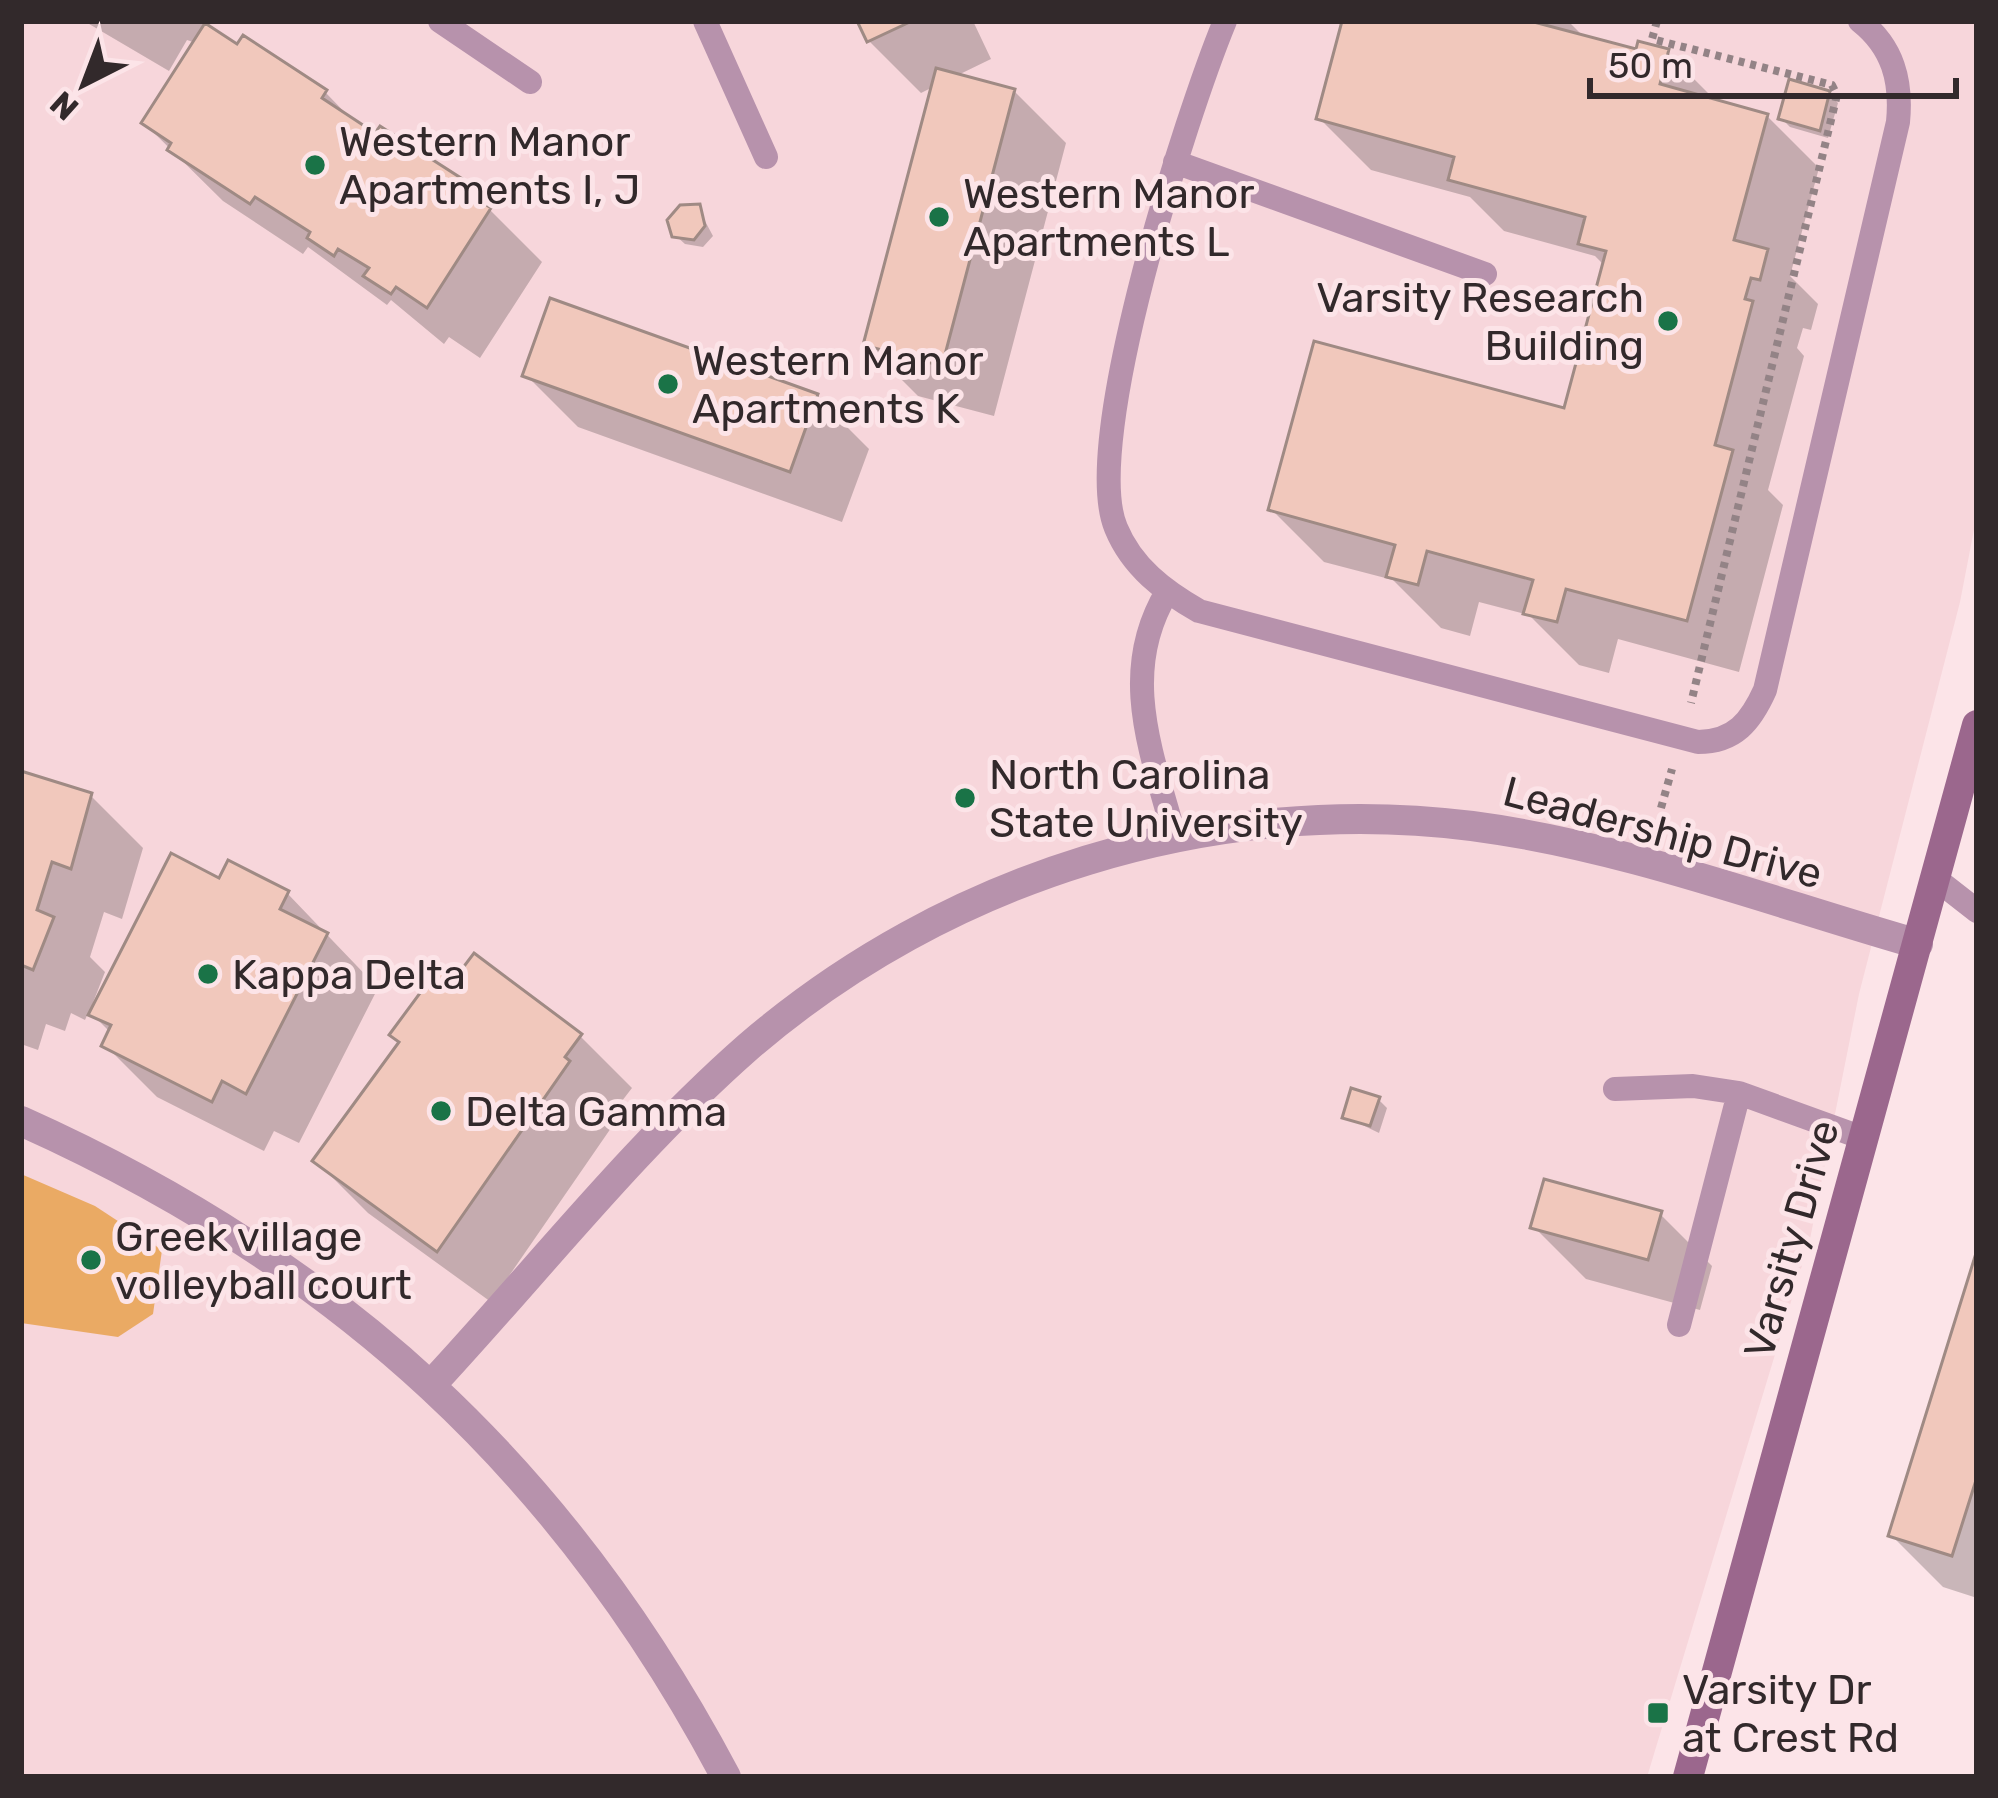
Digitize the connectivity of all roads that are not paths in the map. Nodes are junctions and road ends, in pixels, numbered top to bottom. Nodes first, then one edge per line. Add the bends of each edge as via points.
1 (440, 21) edge
2 (705, 21) edge
3 (1225, 21) edge
4 (1860, 21) edge
5 (469, 29) edge
6 (530, 82) dead end
7 (766, 157) dead end
8 (1174, 162) junction
9 (1485, 274) dead end
10 (1167, 592) junction
11 (1977, 725) edge
12 (1175, 838) junction
13 (1936, 879) junction
14 (1977, 911) edge
15 (1918, 944) junction
16 (1615, 1089) dead end
17 (1739, 1093) junction
18 (21, 1120) edge
19 (1863, 1138) junction
20 (1679, 1325) dead end
21 (432, 1384) junction
22 (726, 1777) edge
23 (1688, 1777) edge

1 - 5 lane
2 - 7 lane
3 - 8 lane
4 - 10 lane via 1893,62 1898,122 1765,689 1734,734 1719,742 1682,738 1198,611
5 - 6 lane
8 - 9 lane
8 - 10 lane via 1105,464 1115,527 1135,562
10 - 12 lane via 1152,616 1139,672
11 - 13 street, Varsity Drive
12 - 15 street, Leadership Drive via 1331,820 1474,826 1589,847
12 - 21 street, Leadership Drive via 1008,886 901,939 796,1009 686,1108
13 - 14 lane
13 - 15 street, Varsity Drive
15 - 19 street, Varsity Drive
16 - 17 lane via 1693,1085
17 - 19 lane
17 - 20 lane
18 - 21 street via 238,1233
19 - 23 street, Varsity Drive
21 - 22 street via 516,1471 620,1601

